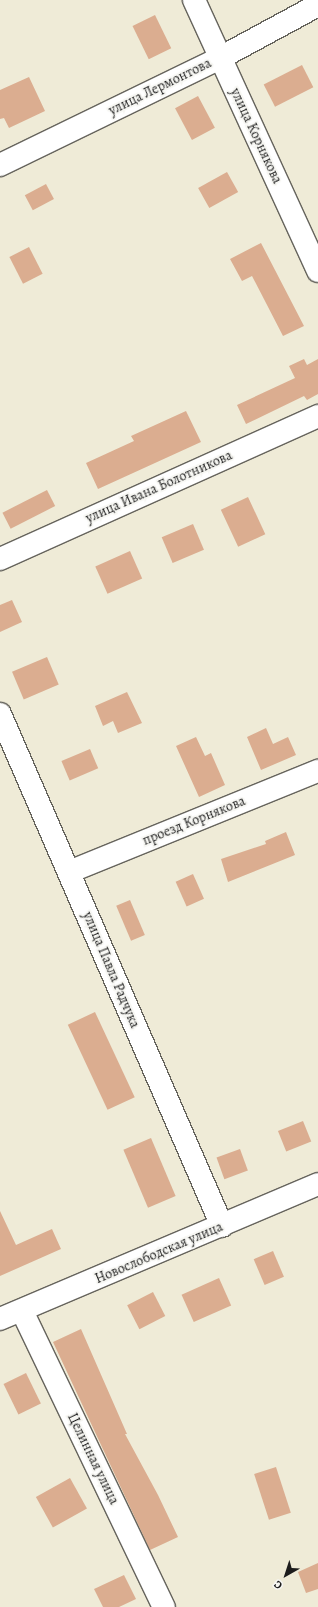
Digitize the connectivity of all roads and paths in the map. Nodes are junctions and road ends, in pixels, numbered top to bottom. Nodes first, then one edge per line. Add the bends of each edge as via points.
1 (194, 0) edge
2 (318, 5) edge
3 (220, 58) junction
4 (0, 165) edge
5 (318, 271) edge
6 (318, 416) edge
7 (0, 559) edge
8 (0, 714) edge
9 (318, 771) edge
10 (69, 872) junction
11 (318, 1184) edge
12 (222, 1226) junction
13 (22, 1311) junction
14 (0, 1319) edge
15 (164, 1607) edge

1 - 3 street, улица Корнякова
2 - 3 street, улица Лермонтова
3 - 4 street, улица Лермонтова
3 - 5 street, улица Корнякова
6 - 7 street, улица Ивана Болотникова
8 - 10 street, улица Павла Радчука
9 - 10 street, проезд Корнякова
10 - 12 street, улица Павла Радчука
11 - 12 street, Новослободская улица
12 - 13 street, Новослободская улица
13 - 14 street, Новослободская улица
13 - 15 street, Целинная улица

